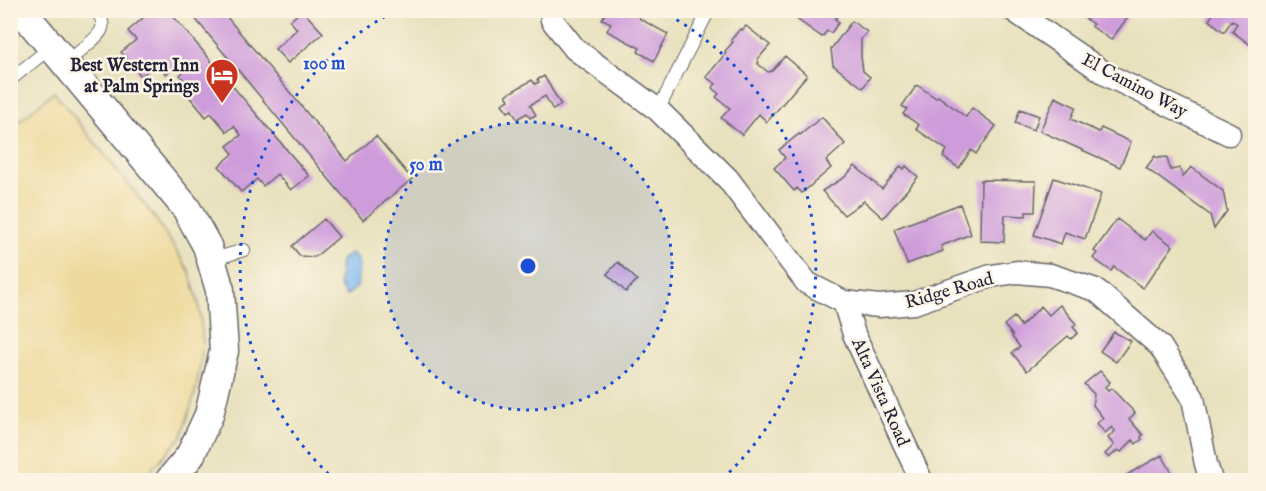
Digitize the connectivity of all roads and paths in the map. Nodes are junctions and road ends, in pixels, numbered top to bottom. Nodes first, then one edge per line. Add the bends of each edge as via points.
1 (21, 10) edge
2 (96, 10) edge
3 (551, 10) edge
4 (709, 10) edge
5 (1013, 10) edge
6 (58, 55) junction
7 (10, 80) edge
8 (658, 110) junction
9 (1229, 134) dead end
10 (244, 250) dead end
11 (212, 260) junction
12 (844, 302) junction
13 (170, 480) edge
14 (921, 480) edge
15 (1211, 480) edge

1 - 6 street
2 - 6 lane via 102,24 100,34
3 - 8 street, Ridge Road via 552,21 575,49
4 - 8 lane
5 - 9 street, El Camino Way via 1109,75
6 - 7 lane
6 - 11 street via 186,208
8 - 12 street, Ridge Road via 728,178 807,283
10 - 11 lane
11 - 13 street via 220,290 224,351 209,415 190,456
12 - 14 street, Alta Vista Road via 854,334
12 - 15 street, Ridge Road via 879,306 914,303 992,276 1017,272 1050,275 1096,291 1160,346 1192,398

